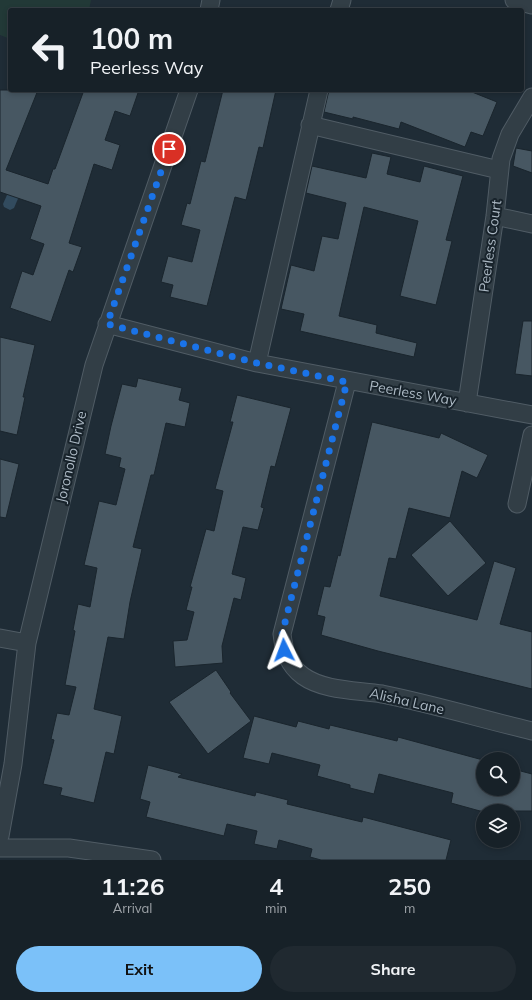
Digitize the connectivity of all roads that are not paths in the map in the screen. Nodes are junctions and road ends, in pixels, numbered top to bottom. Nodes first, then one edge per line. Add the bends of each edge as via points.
1 (514, 0) edge
2 (532, 5) edge
3 (188, 92) edge
4 (318, 92) edge
5 (532, 97) edge
6 (310, 125) junction
7 (499, 170) junction
8 (495, 216) junction
9 (532, 224) edge
10 (107, 324) junction
11 (257, 363) junction
12 (347, 382) junction
13 (467, 403) junction
14 (532, 415) edge
15 (532, 435) edge
16 (517, 504) dead end
17 (0, 638) edge
18 (27, 643) junction
19 (532, 731) edge
20 (0, 836) edge
21 (0, 848) edge
22 (152, 860) edge

1 - 2 street
3 - 10 street, Joronollo Drive
4 - 6 street
5 - 7 street, Peerless Court via 510,134
6 - 7 street
6 - 11 street
7 - 8 street, Peerless Court
8 - 9 street
8 - 13 street, Peerless Court
10 - 11 street, Peerless Way
10 - 18 street, Joronollo Drive via 94,365
11 - 12 street, Peerless Way
12 - 13 street, Peerless Way
12 - 19 street, Alisha Lane via 282,634 288,661 302,676 321,685 382,695
13 - 14 street, Peerless Way
15 - 16 street
17 - 18 street
18 - 20 street, Joronollo Drive via 13,764
21 - 22 street via 69,848

